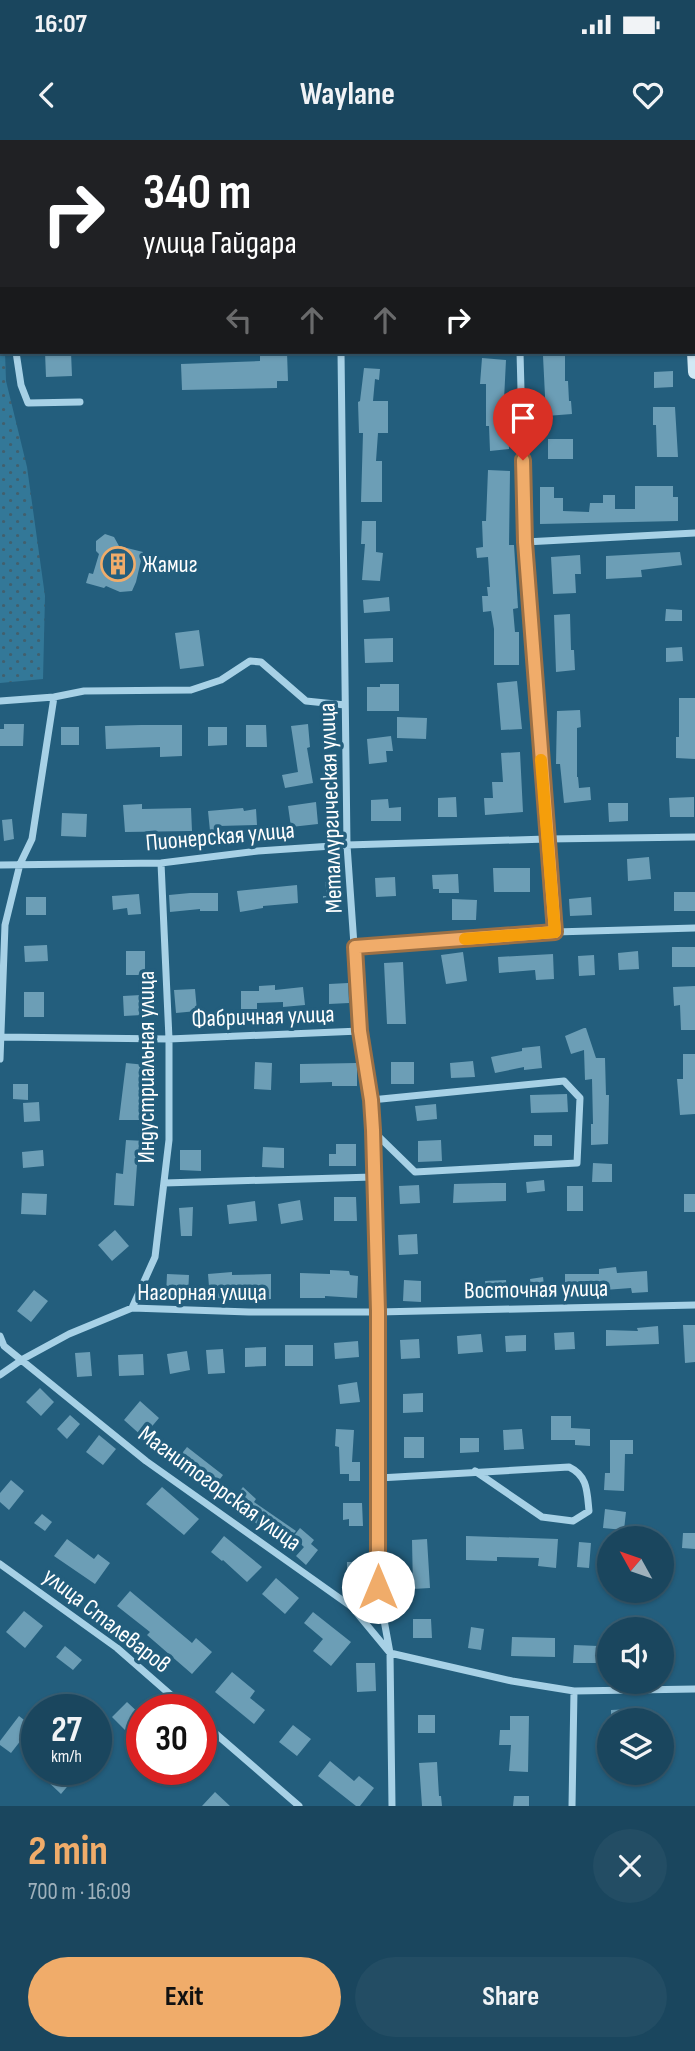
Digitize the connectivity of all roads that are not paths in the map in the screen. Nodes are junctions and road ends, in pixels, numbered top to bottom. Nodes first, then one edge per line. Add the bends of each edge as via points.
1 (16, 354) edge
2 (341, 354) edge
3 (520, 354) edge
4 (694, 354) edge
5 (695, 372) edge
6 (80, 402) dead end
7 (695, 533) edge
8 (525, 542) junction
9 (54, 697) junction
10 (0, 701) edge
11 (345, 705) junction
12 (695, 837) edge
13 (547, 839) junction
14 (347, 845) junction
15 (161, 863) junction
16 (20, 864) junction
17 (0, 865) edge
18 (695, 928) edge
19 (555, 932) junction
20 (355, 947) junction
21 (360, 1031) junction
22 (1, 1037) edge
23 (169, 1039) junction
24 (0, 1059) edge
25 (371, 1100) junction
26 (373, 1130) junction
27 (373, 1177) junction
28 (164, 1183) junction
29 (695, 1305) edge
30 (132, 1308) junction
31 (378, 1311) junction
32 (0, 1336) edge
33 (23, 1359) junction
34 (0, 1375) edge
35 (475, 1471) junction
36 (379, 1478) junction
37 (0, 1564) edge
38 (390, 1653) junction
39 (695, 1689) edge
40 (574, 1690) junction
41 (170, 1694) edge
42 (217, 1735) edge
43 (299, 1806) edge
44 (392, 1806) edge
45 (572, 1806) edge

1 - 6 street via 29,403
2 - 11 street, Металлургическая улица
3 - 8 street
4 - 5 street
7 - 8 street
8 - 13 street
9 - 10 street
9 - 11 street via 84,691 191,690 221,681 250,661 261,662 306,701
9 - 16 street via 32,839
11 - 14 street, Металлургическая улица
12 - 13 street, Пионерская улица
13 - 14 street, Пионерская улица
13 - 19 street
14 - 15 street, Пионерская улица
14 - 20 street, Металлургическая улица
15 - 16 street, Пионерская улица
15 - 23 street, Индустриальная улица
16 - 17 street, Пионерская улица
16 - 22 street via 5,925
18 - 19 street
19 - 20 street
20 - 21 street, Металлургическая улица
21 - 23 street, Фабричная улица
21 - 25 street, Металлургическая улица
22 - 23 street, Фабричная улица
22 - 24 street
23 - 28 street, Индустриальная улица via 169,1140
25 - 26 street, Металлургическая улица
25 - 26 street via 564,1081 580,1098 577,1163 415,1172
26 - 27 street, Металлургическая улица
27 - 28 street
27 - 31 street, Металлургическая улица
28 - 30 street, Индустриальная улица via 155,1257
29 - 31 street, Восточная улица
30 - 31 street, Нагорная улица
30 - 33 street, Нагорная улица
31 - 36 street, Металлургическая улица
32 - 33 street, Магнитогорская улица via 4,1346
33 - 34 street, Нагорная улица
33 - 38 street, Магнитогорская улица via 146,1461 352,1607
35 - 35 street via 569,1467 586,1482 589,1511 573,1521 542,1517
35 - 36 street
36 - 38 street, Металлургическая улица via 378,1587
37 - 41 street, улица Сталеваров via 117,1648
38 - 40 street
38 - 44 street, Металлургическая улица
39 - 40 street
40 - 45 street
42 - 43 street

